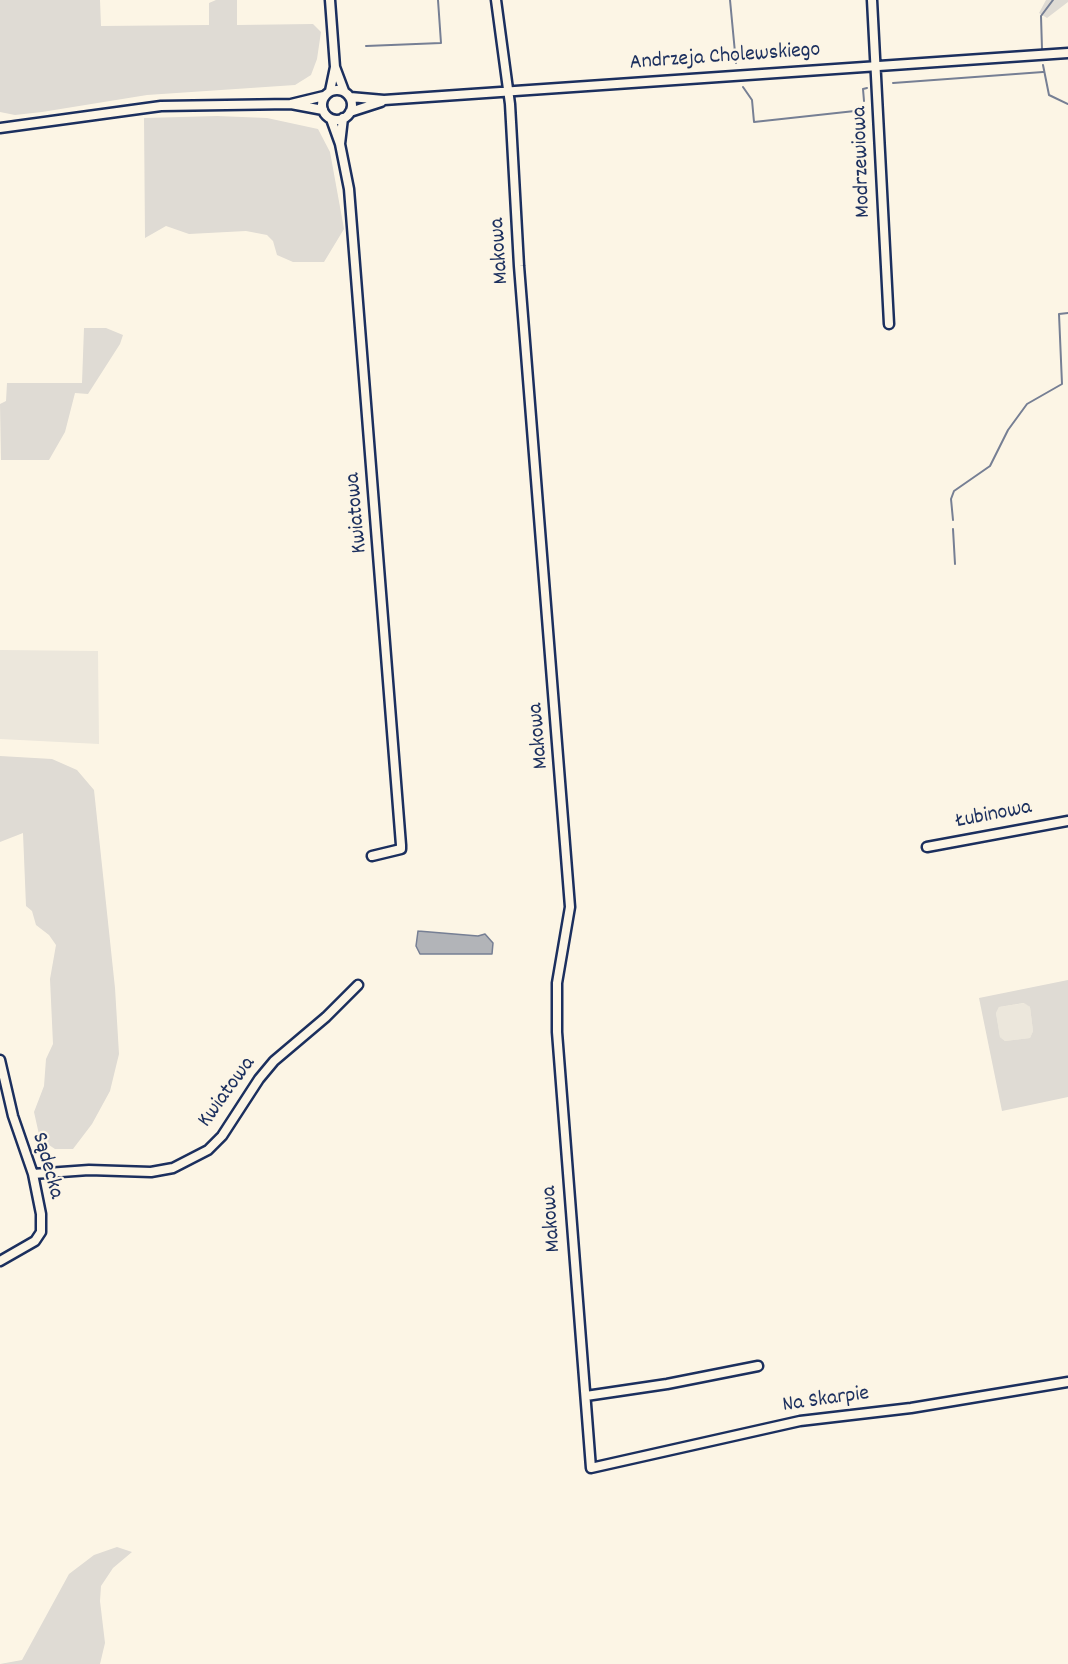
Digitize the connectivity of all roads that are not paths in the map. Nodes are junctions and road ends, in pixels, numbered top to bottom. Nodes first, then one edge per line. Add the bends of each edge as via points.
1 (330, 0) edge
2 (496, 0) edge
3 (872, 0) edge
4 (1068, 52) edge
5 (876, 66) junction
6 (334, 67) junction
7 (508, 90) junction
8 (327, 94) junction
9 (347, 94) junction
10 (384, 100) junction
11 (291, 104) junction
12 (323, 110) junction
13 (347, 115) junction
14 (331, 119) junction
15 (0, 128) edge
16 (340, 144) junction
17 (888, 324) dead end
18 (1068, 821) edge
19 (927, 847) dead end
20 (372, 856) dead end
21 (358, 985) dead end
22 (0, 1060) edge
23 (33, 1174) junction
24 (0, 1261) edge
25 (758, 1366) dead end
26 (1068, 1382) edge
27 (586, 1396) junction
28 (591, 1468) joint

1 - 6 street
2 - 7 street, Makowa
3 - 5 street, Modrzewiowa
4 - 5 street, Andrzeja Cholewskiego
5 - 7 street, Andrzeja Cholewskiego
5 - 17 street, Modrzewiowa
6 - 8 street
6 - 9 street
7 - 10 street, Andrzeja Cholewskiego
7 - 27 street, Makowa via 570,907 557,983 557,1032
8 - 9 street, Andrzeja Cholewskiego
8 - 11 street
8 - 12 street
9 - 10 street, Andrzeja Cholewskiego
9 - 13 street, Kwiatowa
10 - 13 street, Andrzeja Cholewskiego
11 - 12 street
11 - 15 street via 160,106
12 - 14 street
13 - 14 street, Andrzeja Cholewskiego
13 - 16 street, Kwiatowa
14 - 16 street, Kwiatowa
16 - 20 street, Kwiatowa via 349,189 401,845 401,849
18 - 19 street, Łubinowa
21 - 23 street, Kwiatowa via 274,1061 208,1150 173,1168 151,1172 89,1170
22 - 23 street, Sądecka via 13,1116
23 - 24 street, Sądecka via 41,1232 35,1241
25 - 27 street
26 - 28 street, Na Skarpie via 911,1408 800,1421
27 - 28 street, Makowa

